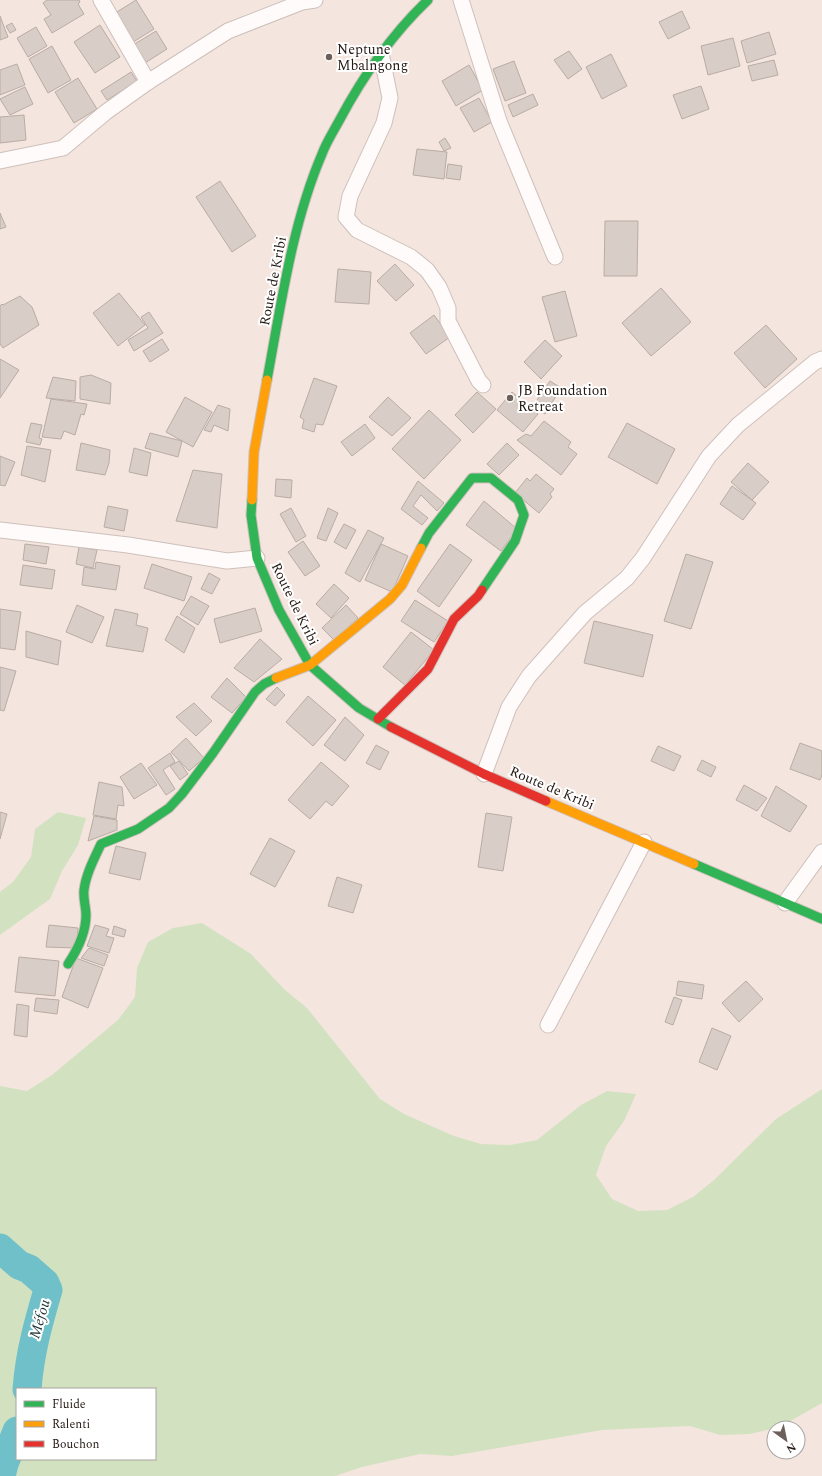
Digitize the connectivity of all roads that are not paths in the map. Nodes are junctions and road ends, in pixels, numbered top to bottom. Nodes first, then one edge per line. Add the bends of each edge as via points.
1 (101, 0) edge
2 (428, 0) edge
3 (461, 0) edge
4 (306, 1) edge
5 (381, 54) junction
6 (148, 82) junction
7 (0, 161) edge
8 (555, 257) dead end
9 (822, 359) edge
10 (483, 385) dead end
11 (0, 530) edge
12 (257, 558) junction
13 (310, 665) junction
14 (378, 719) junction
15 (484, 774) junction
16 (644, 842) junction
17 (822, 852) edge
18 (785, 902) junction
19 (822, 918) edge
20 (68, 964) dead end
21 (548, 1025) dead end

1 - 6 street
2 - 5 main road, Route de Kribi
3 - 8 street via 499,121
4 - 6 street via 228,31
5 - 10 street via 390,98 384,123 350,196 346,217 357,230 411,257 427,270 448,308 448,321
5 - 12 main road, Route de Kribi via 350,99 322,153 300,218 254,452 250,515
6 - 7 street via 106,112 63,148
9 - 15 street via 738,425 709,456 643,558 627,578 585,614 529,676 509,708
11 - 12 street via 128,545 227,561
12 - 13 main road, Route de Kribi via 279,610
13 - 14 main road, Route de Kribi via 359,708
13 - 14 main road via 402,585 429,533 472,478 491,478 518,500 524,515 515,541 478,596 454,619 428,669
13 - 20 main road via 275,678 256,692 213,753 169,808 138,829 101,844 90,868 84,891 86,916 83,934 78,950
14 - 15 main road, Route de Kribi
15 - 16 main road, Route de Kribi
16 - 18 main road, Route de Kribi
16 - 21 street
17 - 18 street
18 - 19 main road, Route de Kribi

